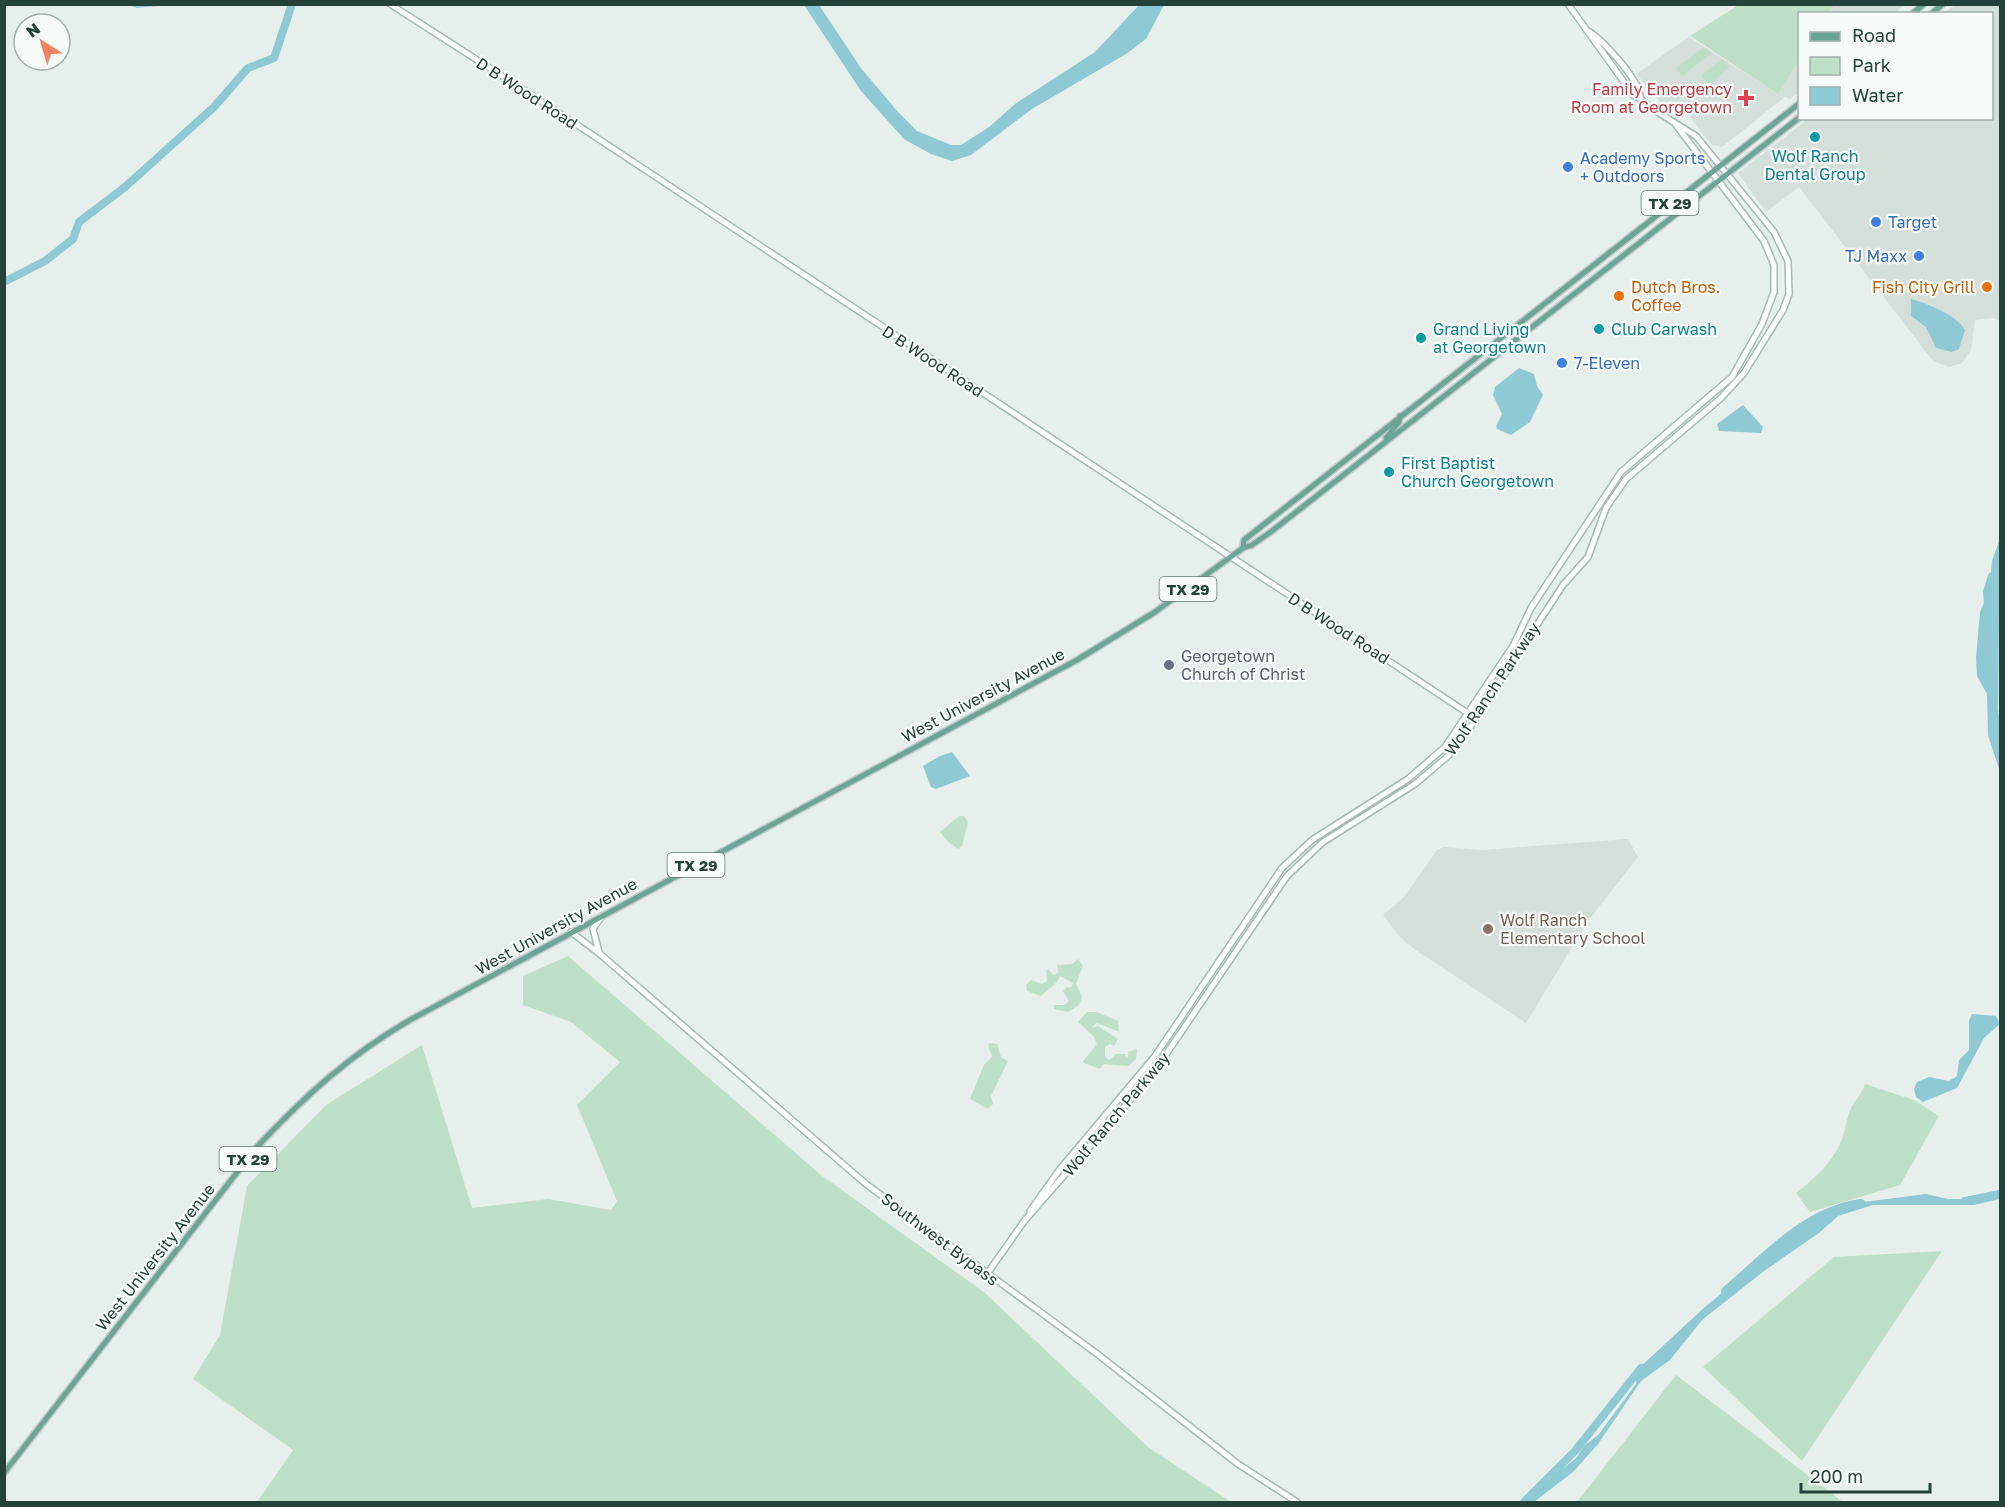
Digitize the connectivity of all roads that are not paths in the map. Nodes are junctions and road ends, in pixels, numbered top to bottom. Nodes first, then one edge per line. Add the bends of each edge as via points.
1 (390, 4) edge
2 (1568, 4) edge
3 (1798, 105) edge
4 (1798, 119) edge
5 (1676, 123) junction
6 (1720, 165) junction
7 (1711, 172) junction
8 (1727, 173) junction
9 (1717, 181) junction
10 (1764, 219) junction
11 (1753, 228) junction
12 (1748, 350) junction
13 (1756, 355) junction
14 (1450, 378) junction
15 (1431, 406) junction
16 (1400, 416) junction
17 (1380, 446) junction
18 (1647, 455) junction
19 (1243, 548) junction
20 (1230, 557) junction
21 (1469, 714) junction
22 (1476, 718) junction
23 (601, 916) junction
24 (571, 932) junction
25 (600, 954) junction
26 (1025, 1220) junction
27 (987, 1274) junction
28 (4, 1473) edge
29 (1297, 1503) edge

1 - 20 street, D B Wood Road
2 - 5 street, Wolf Ranch Parkway via 1634,96
3 - 6 main road, West University Avenue / TX 29
4 - 8 main road, West University Avenue / TX 29
5 - 6 street, Wolf Ranch Parkway via 1696,136
5 - 7 street, Wolf Ranch Parkway
6 - 7 main road, West University Avenue / TX 29
6 - 8 street, Wolf Ranch Parkway
7 - 9 street, Wolf Ranch Parkway
7 - 14 main road, West University Avenue / TX 29
8 - 9 main road, West University Avenue / TX 29
8 - 10 street, Wolf Ranch Parkway
9 - 11 street, Wolf Ranch Parkway
9 - 15 main road, West University Avenue / TX 29
10 - 11 street
10 - 13 street, Wolf Ranch Parkway via 1785,249 1790,285 1784,307
11 - 12 street, Wolf Ranch Parkway via 1771,255 1775,282 1770,305
12 - 13 street
12 - 18 street, Wolf Ranch Parkway via 1723,387
13 - 18 street, Wolf Ranch Parkway via 1726,394
14 - 15 main road via 1434,395
14 - 16 main road, West University Avenue / TX 29
15 - 17 main road, West University Avenue / TX 29
16 - 17 main road
16 - 19 main road, West University Avenue / TX 29 via 1244,540
17 - 19 main road, West University Avenue / TX 29 via 1272,531
18 - 21 street, Wolf Ranch Parkway via 1619,476 1531,608 1513,646
18 - 22 street, Wolf Ranch Parkway via 1611,501 1591,552 1560,588
19 - 20 main road, West University Avenue / TX 29
20 - 21 street, D B Wood Road
20 - 23 main road, West University Avenue / TX 29 via 1102,646
21 - 22 street, D B Wood Road
21 - 26 street, Wolf Ranch Parkway via 1445,747 1422,769 1317,836 1282,868 1155,1056 1053,1178
22 - 26 street, Wolf Ranch Parkway via 1452,751 1426,776 1329,837 1297,865 1278,887 1152,1075
23 - 24 main road, West University Avenue / TX 29
23 - 25 street via 593,929
24 - 25 street, Southwest Bypass
24 - 28 main road, West University Avenue / TX 29 via 381,1037 302,1099 256,1148
25 - 27 street, Southwest Bypass via 866,1184
26 - 27 street, Wolf Ranch Parkway
27 - 29 street, Southwest Bypass via 1230,1458

